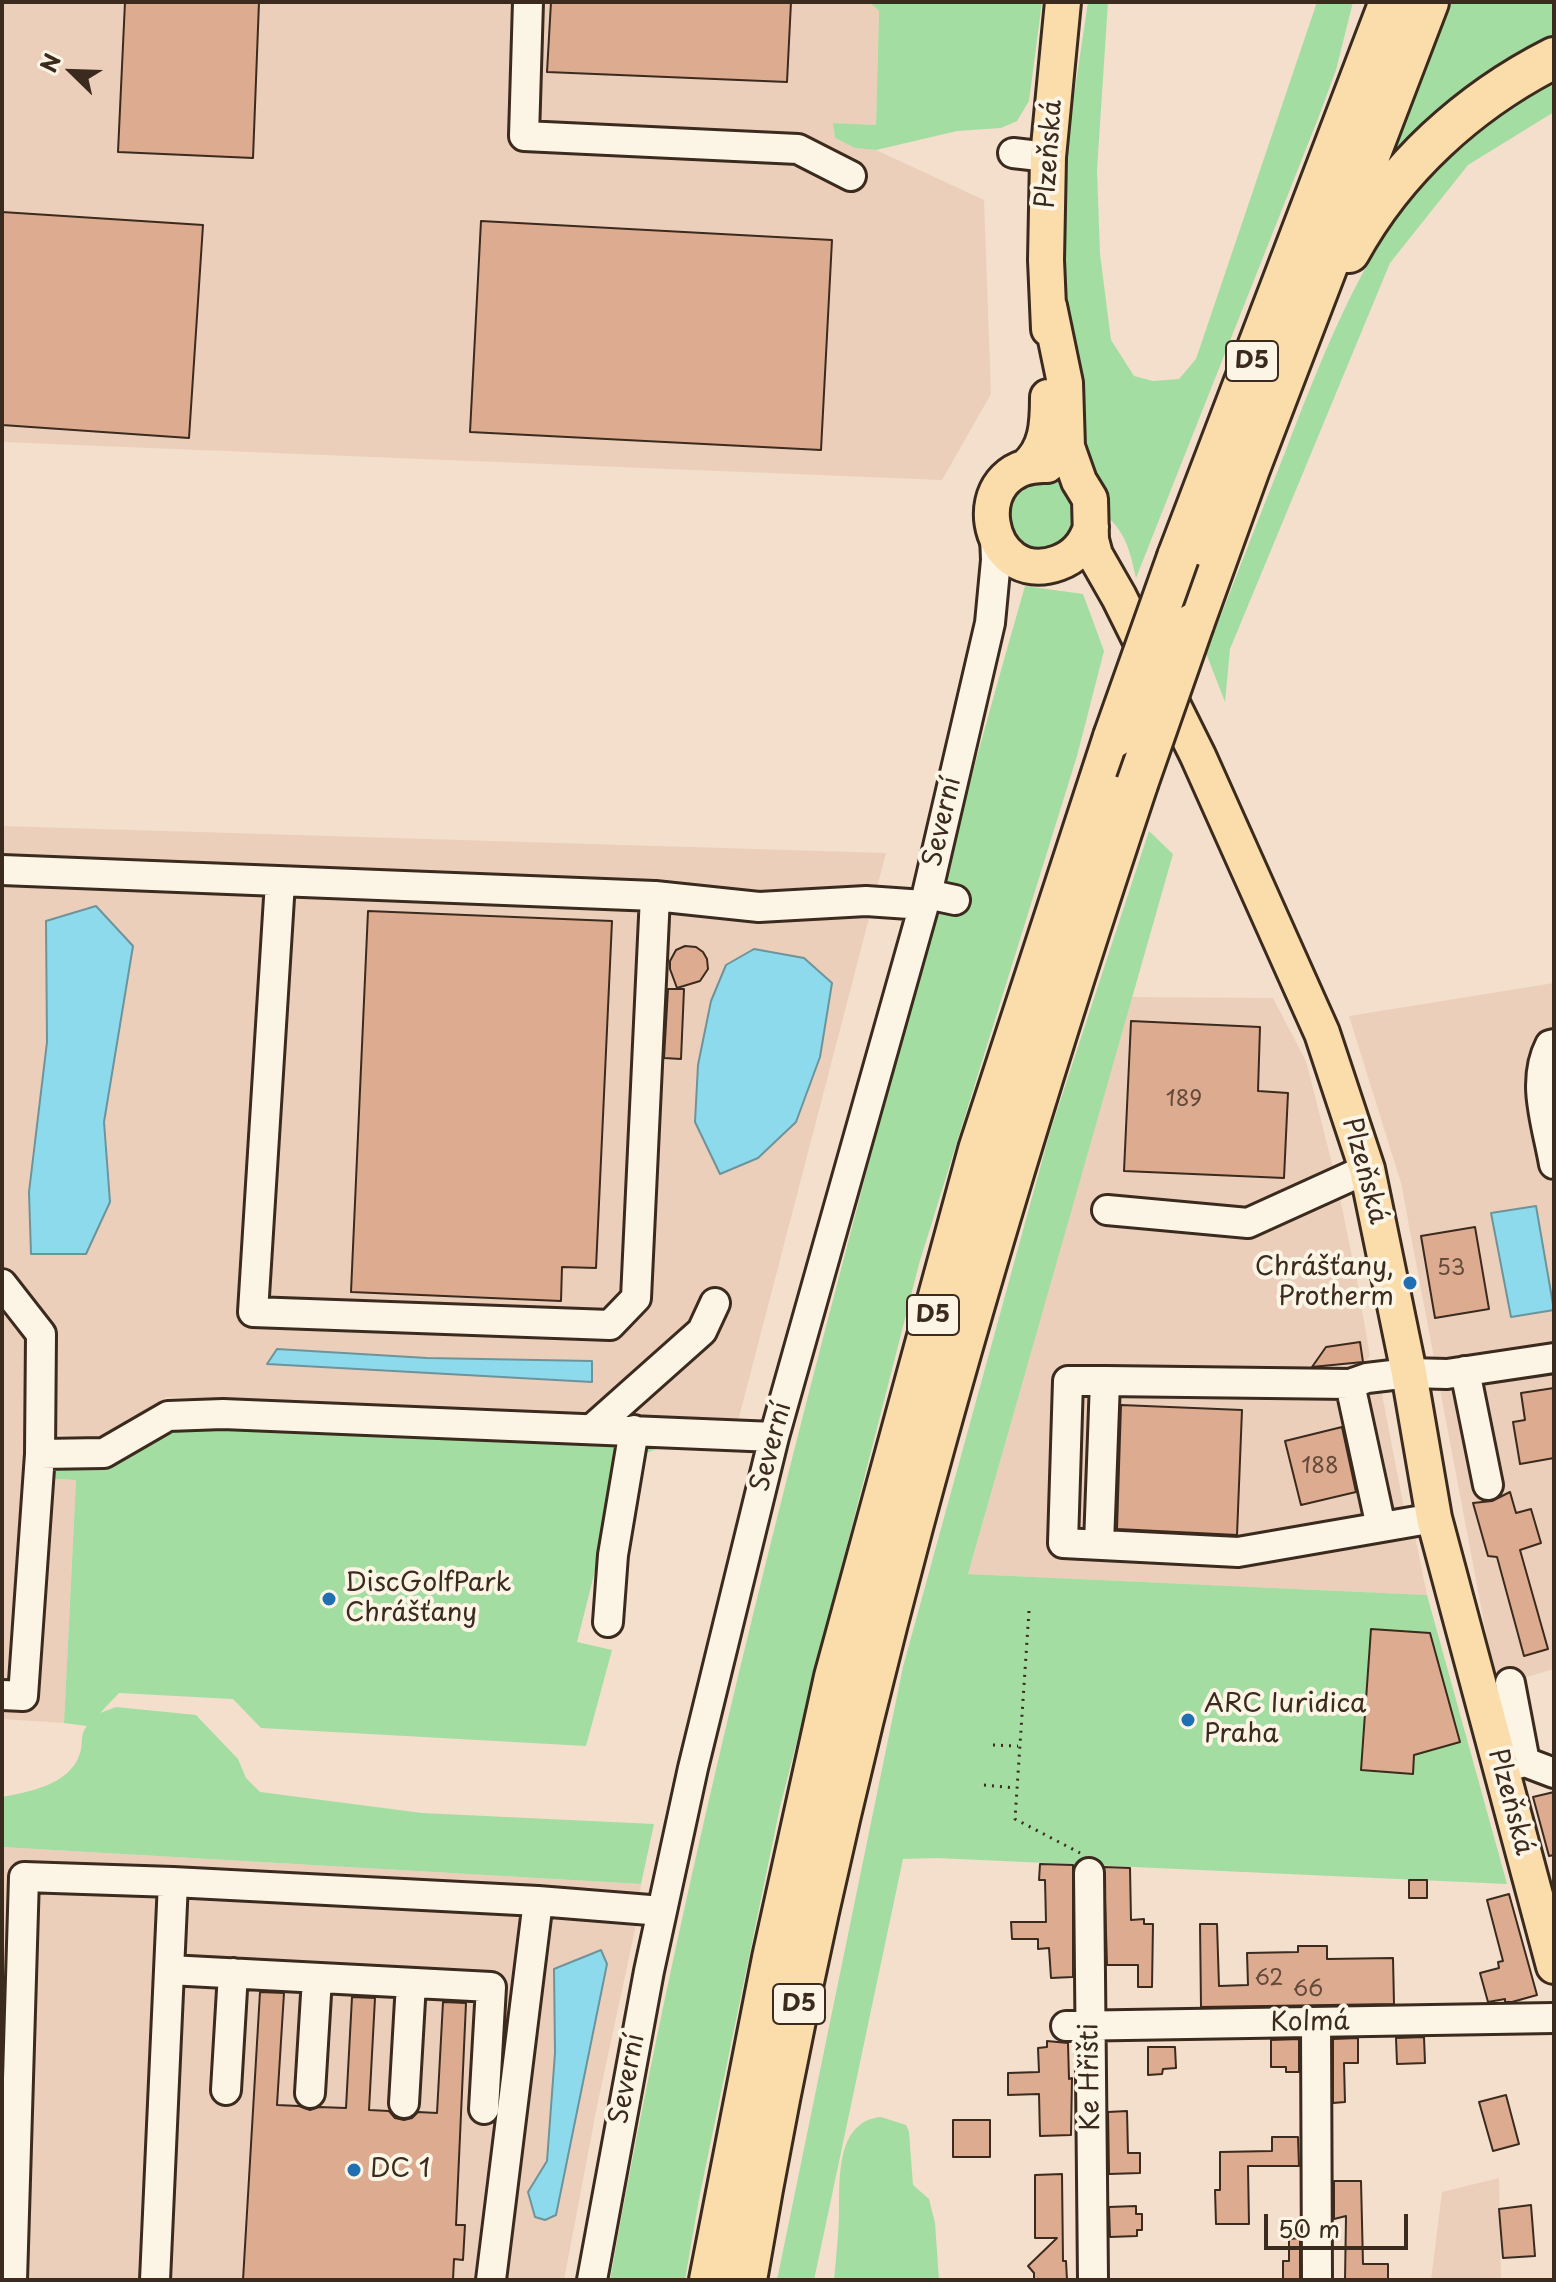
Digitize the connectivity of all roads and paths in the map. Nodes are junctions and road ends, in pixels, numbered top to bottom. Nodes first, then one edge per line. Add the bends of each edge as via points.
1 (528, 2) edge
2 (1063, 2) edge
3 (1367, 2) edge
4 (1390, 2) edge
5 (1428, 2) edge
6 (1554, 58) edge
7 (1013, 153) dead end
8 (1048, 157) junction
9 (1327, 166) junction
10 (851, 176) dead end
11 (1049, 306) junction
12 (1288, 365) junction
13 (1255, 403) junction
14 (1026, 467) junction
15 (1079, 481) junction
16 (1091, 527) junction
17 (995, 536) junction
18 (1050, 565) junction
19 (1119, 597) junction
20 (990, 623) junction
21 (2, 870) edge
22 (280, 882) junction
23 (655, 896) junction
24 (925, 899) junction
25 (955, 900) dead end
26 (1554, 1044) edge
27 (1554, 1164) edge
28 (1367, 1169) junction
29 (1107, 1210) dead end
30 (2, 1284) edge
31 (715, 1303) dead end
32 (1554, 1358) edge
33 (1465, 1371) junction
34 (1409, 1373) junction
35 (1350, 1384) junction
36 (593, 1428) junction
37 (634, 1430) junction
38 (774, 1437) junction
39 (40, 1454) junction
40 (1488, 1485) dead end
41 (1434, 1518) junction
42 (1381, 1527) junction
43 (1029, 1611) dead end
44 (608, 1622) dead end
45 (1510, 1683) dead end
46 (2, 1695) edge
47 (993, 1745) dead end
48 (1018, 1746) junction
49 (1513, 1765) junction
50 (1554, 1773) edge
51 (984, 1785) dead end
52 (1015, 1788) junction
53 (1089, 1873) joint
54 (173, 1882) junction
55 (538, 1901) junction
56 (662, 1911) junction
57 (1548, 1922) edge
58 (1554, 1966) edge
59 (169, 1970) junction
60 (233, 1973) junction
61 (317, 1978) junction
62 (411, 1983) junction
63 (1554, 2018) edge
64 (1316, 2023) junction
65 (1078, 2026) junction
66 (226, 2090) dead end
67 (310, 2093) dead end
68 (404, 2103) dead end
69 (484, 2109) dead end
70 (10, 2158) edge
71 (12, 2280) edge
72 (155, 2280) edge
73 (491, 2280) edge
74 (592, 2280) edge
75 (710, 2280) edge
76 (746, 2280) edge
77 (1093, 2280) edge
78 (1317, 2280) edge

1 - 10 street via 524,136 798,149
2 - 8 main road, Plzeňská
3 - 9 highway
4 - 9 highway, D5
5 - 12 highway, D5
6 - 12 highway via 1463,117 1386,196
7 - 8 street
8 - 11 main road, Plzeňská
9 - 13 highway, D5
11 - 14 main road, Plzeňská via 1047,425 1042,446
11 - 15 main road, Plzeňská via 1065,383 1067,447
12 - 13 highway, D5
13 - 75 highway, D5, bridge via 1178,557 979,1150 839,1662 773,1958
13 - 76 highway, D5, bridge via 1193,624 1015,1165 941,1422 874,1673 807,1964
14 - 15 main road via 1055,466
14 - 17 main road, Plzeňská via 997,491 991,513
15 - 16 main road, Plzeňská via 1090,499
16 - 18 main road via 1077,552
16 - 19 main road, Plzeňská via 1095,555
17 - 18 main road, Plzeňská via 1014,559
17 - 20 street, Severní
18 - 19 main road, Plzeňská via 1087,573
18 - 20 street, Severní via 1012,583
19 - 28 main road, Plzeňská via 1198,756 1322,1033
20 - 24 street, Severní
21 - 22 street
22 - 23 street
22 - 23 street via 253,1312 610,1325 636,1298
23 - 24 street via 759,907
24 - 25 street
24 - 38 street, Severní
26 - 27 street via 1543,1059 1540,1089
28 - 29 street via 1248,1223
28 - 34 main road, Plzeňská
30 - 39 street via 41,1334
31 - 36 street via 702,1331
32 - 33 street
33 - 34 street
33 - 40 street
34 - 35 street
34 - 41 main road, Plzeňská
35 - 42 street
35 - 42 street via 1068,1381 1063,1543 1238,1552
36 - 37 street
36 - 39 street via 168,1416 104,1453
37 - 38 street
37 - 44 street via 613,1555
38 - 56 street, Severní
39 - 46 street via 23,1696
41 - 42 street
41 - 49 main road, Plzeňská
43 - 48 path
45 - 49 street
47 - 48 path
48 - 52 path
49 - 50 street
49 - 57 main road, Plzeňská
51 - 52 path
52 - 53 path via 1015,1819 1082,1853
53 - 65 street, Ke Hřišti
54 - 55 street
54 - 59 street
54 - 70 street via 24,1877
55 - 56 street
55 - 73 street
56 - 74 street, Severní
57 - 58 main road, Plzeňská
59 - 60 street
59 - 72 street
60 - 61 street
60 - 66 street
61 - 62 street
61 - 67 street
62 - 68 street
62 - 69 street via 491,1987
63 - 64 street, Kolmá
64 - 65 street, Kolmá
64 - 78 street
65 - 77 street, Ke Hřišti
70 - 71 street

